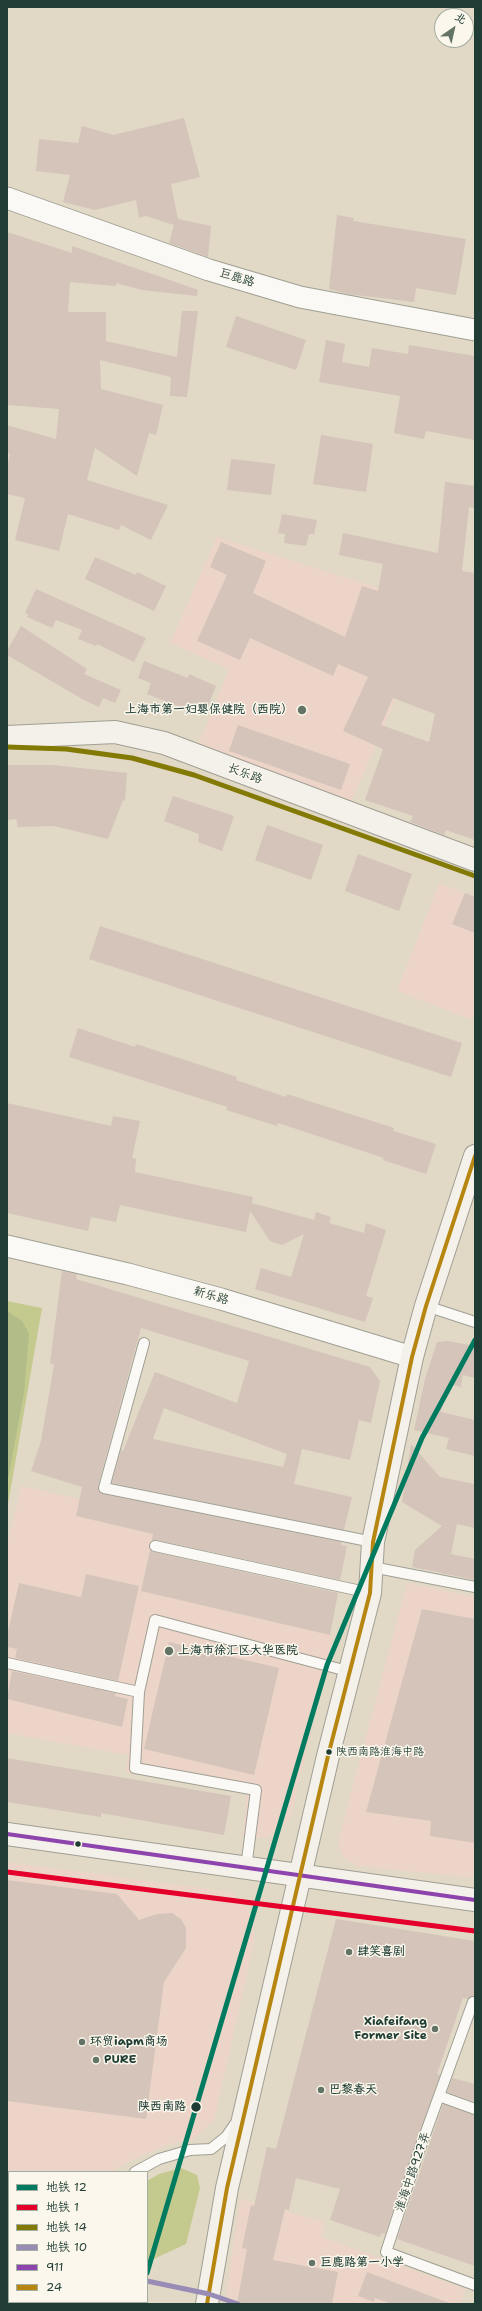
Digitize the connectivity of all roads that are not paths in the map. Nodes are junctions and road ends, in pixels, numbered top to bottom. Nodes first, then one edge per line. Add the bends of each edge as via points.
1 (7, 198) edge
2 (475, 330) edge
3 (7, 737) edge
4 (475, 860) edge
5 (475, 1156) edge
6 (7, 1246) edge
7 (426, 1306) junction
8 (475, 1322) edge
9 (144, 1343) dead end
10 (412, 1357) junction
11 (373, 1542) junction
12 (155, 1546) dead end
13 (372, 1567) junction
14 (475, 1587) edge
15 (370, 1593) junction
16 (7, 1663) edge
17 (351, 1672) junction
18 (139, 1692) junction
19 (7, 1834) edge
20 (246, 1868) junction
21 (301, 1876) junction
22 (475, 1900) edge
23 (473, 2002) dead end
24 (439, 2096) junction
25 (246, 2109) junction
26 (475, 2109) edge
27 (137, 2171) edge
28 (475, 2285) edge
29 (207, 2304) edge

1 - 2 street, 巨鹿路 via 209,270 300,297
3 - 4 main road, 长乐路 via 115,732 164,743
5 - 7 main road
6 - 10 street, 新乐路 via 190,1290
7 - 8 lane
7 - 10 main road
9 - 11 lane via 104,1488
10 - 11 main road
11 - 13 main road
12 - 15 lane
13 - 14 lane
13 - 15 main road
15 - 17 main road
16 - 18 lane
17 - 18 lane via 155,1620
17 - 21 main road via 328,1756
18 - 20 lane via 135,1768 256,1790
19 - 20 main road
20 - 21 main road
21 - 22 main road
21 - 25 main road
23 - 24 lane, 淮海中路927弄
24 - 26 lane
24 - 28 lane, 淮海中路927弄 via 386,2252
25 - 27 lane via 226,2138 211,2149 190,2150 159,2159
25 - 29 main road via 227,2188

